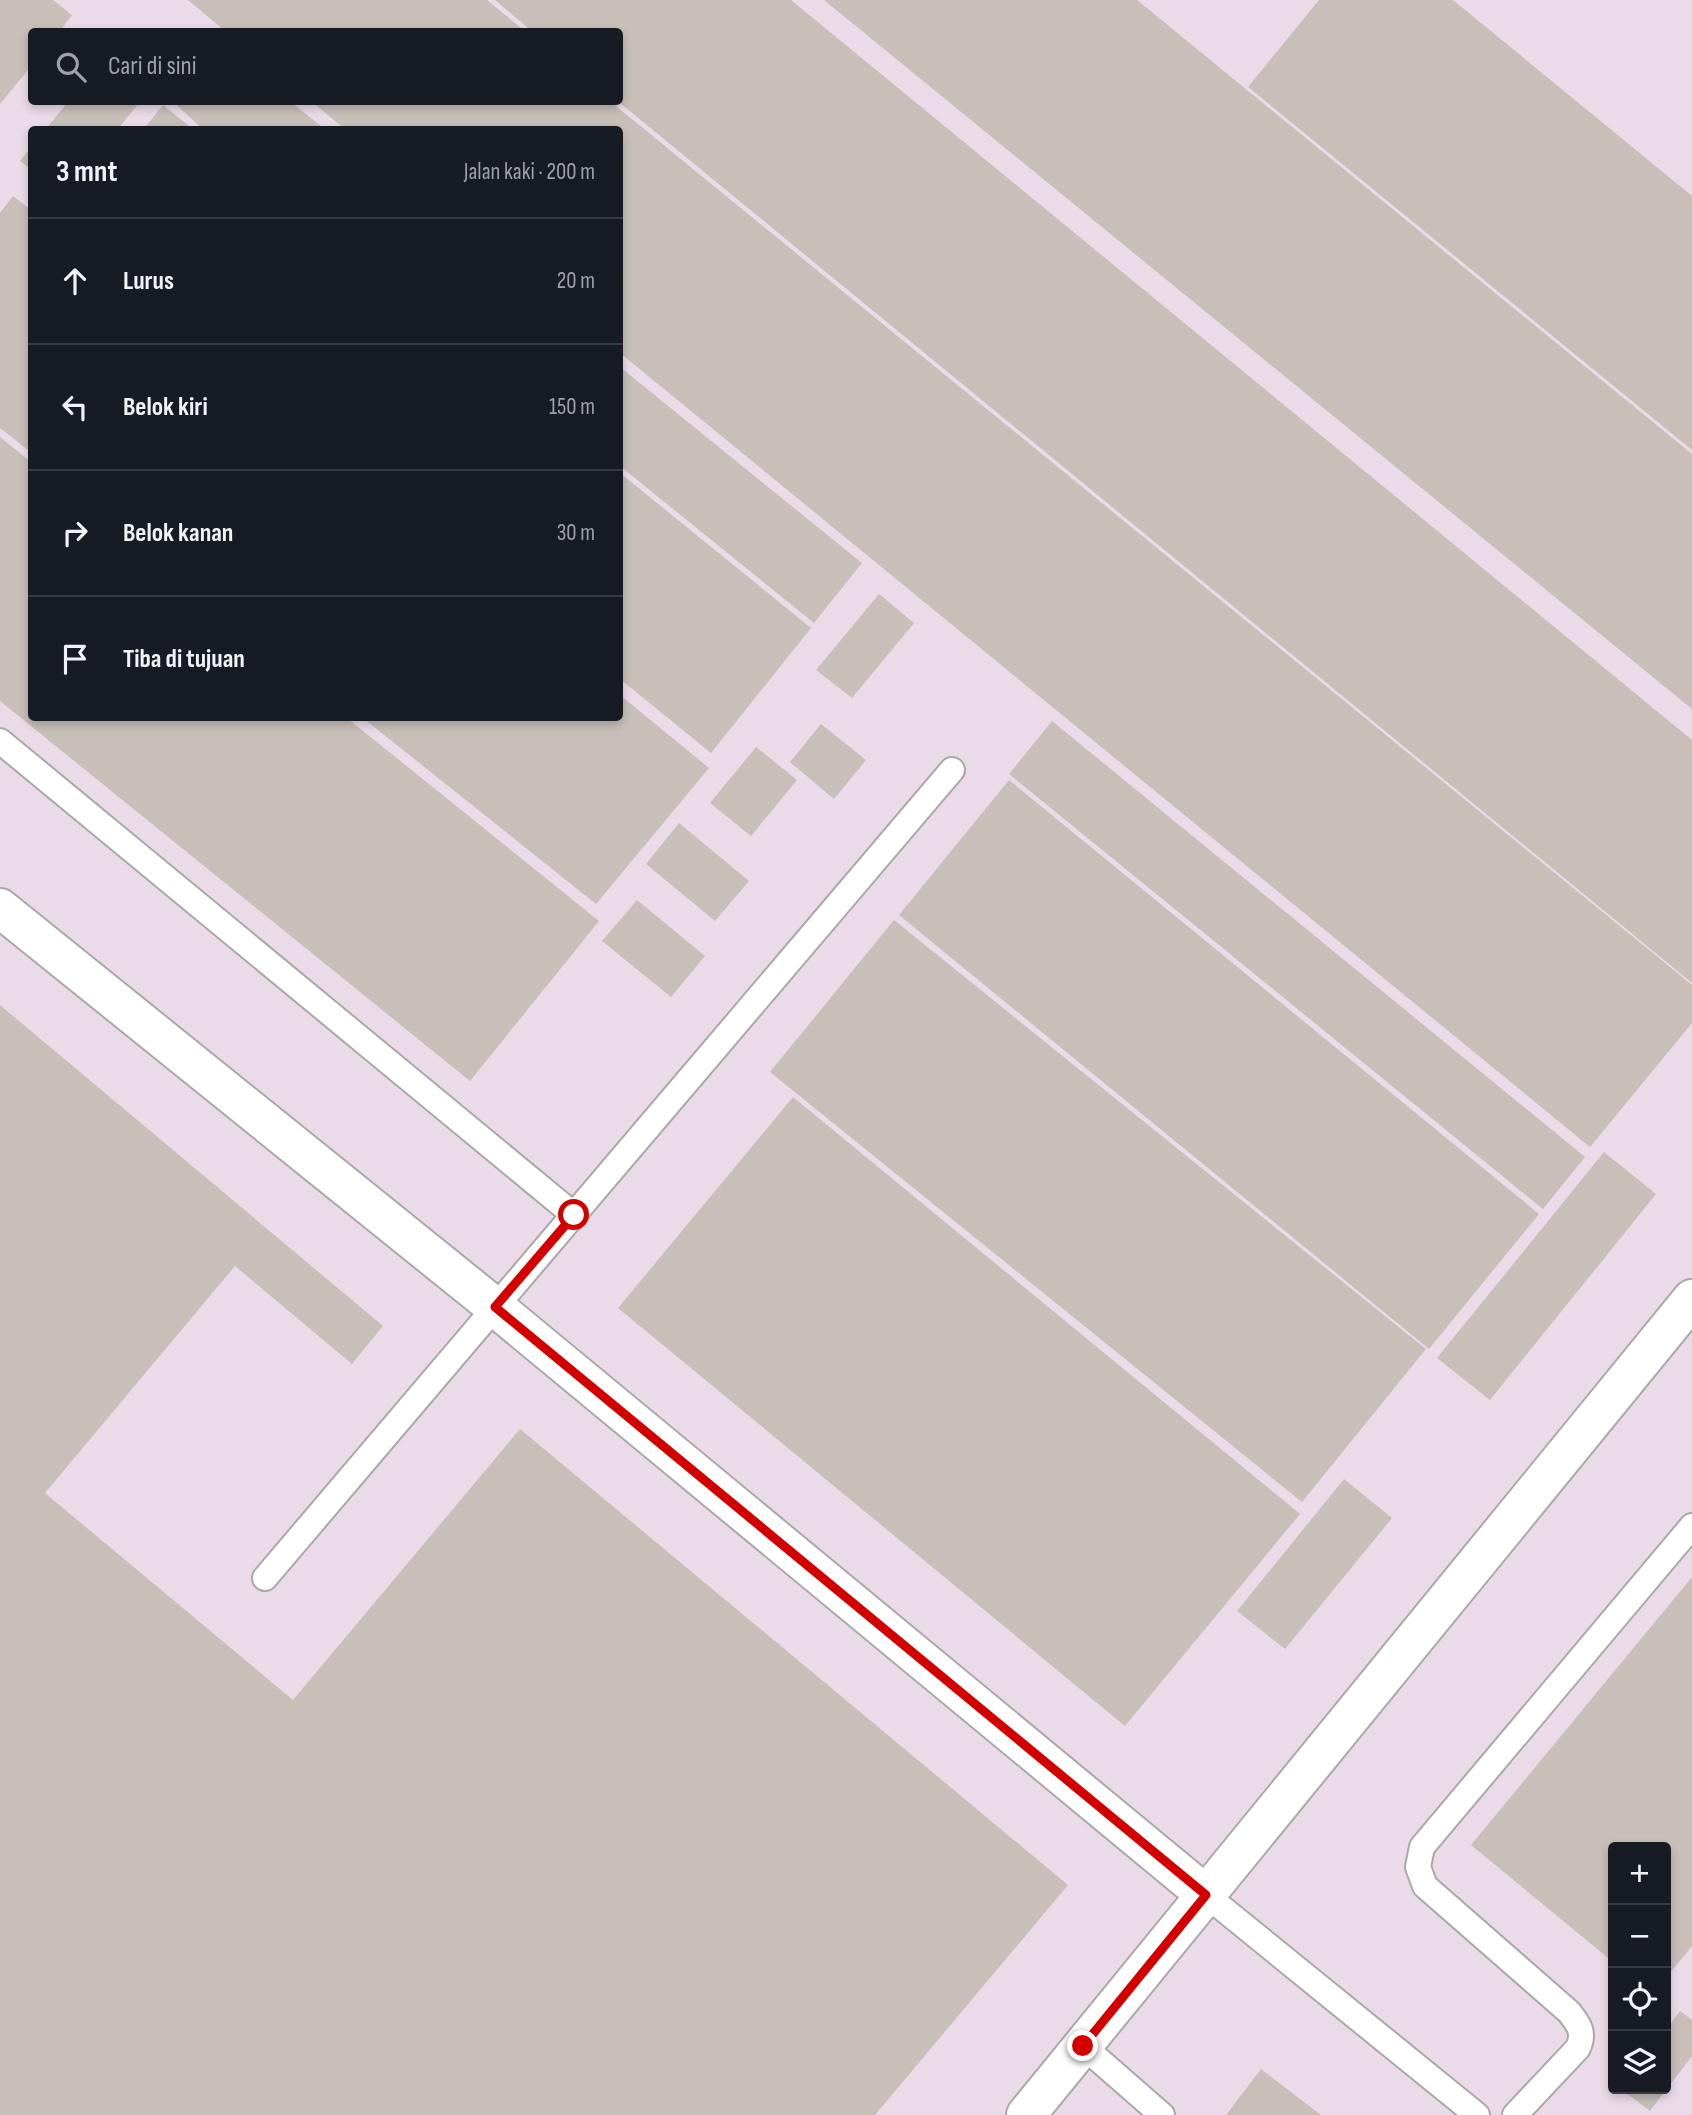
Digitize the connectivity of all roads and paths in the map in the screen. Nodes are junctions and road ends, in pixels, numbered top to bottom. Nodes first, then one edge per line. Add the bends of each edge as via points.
1 (0, 741) edge
2 (952, 770) dead end
3 (0, 908) edge
4 (574, 1215) junction
5 (1692, 1299) edge
6 (495, 1307) junction
7 (1692, 1526) edge
8 (265, 1578) dead end
9 (1206, 1895) junction
10 (1083, 2046) junction
11 (1026, 2115) edge
12 (1162, 2115) edge
13 (1477, 2115) edge
14 (1515, 2115) edge

1 - 4 lane
2 - 4 lane
3 - 6 street
4 - 6 lane
5 - 9 street
6 - 8 lane
6 - 9 street
7 - 14 lane via 1422,1847 1418,1867 1425,1886 1581,2027 1578,2049
9 - 10 street
9 - 13 lane
10 - 11 street
10 - 12 lane

